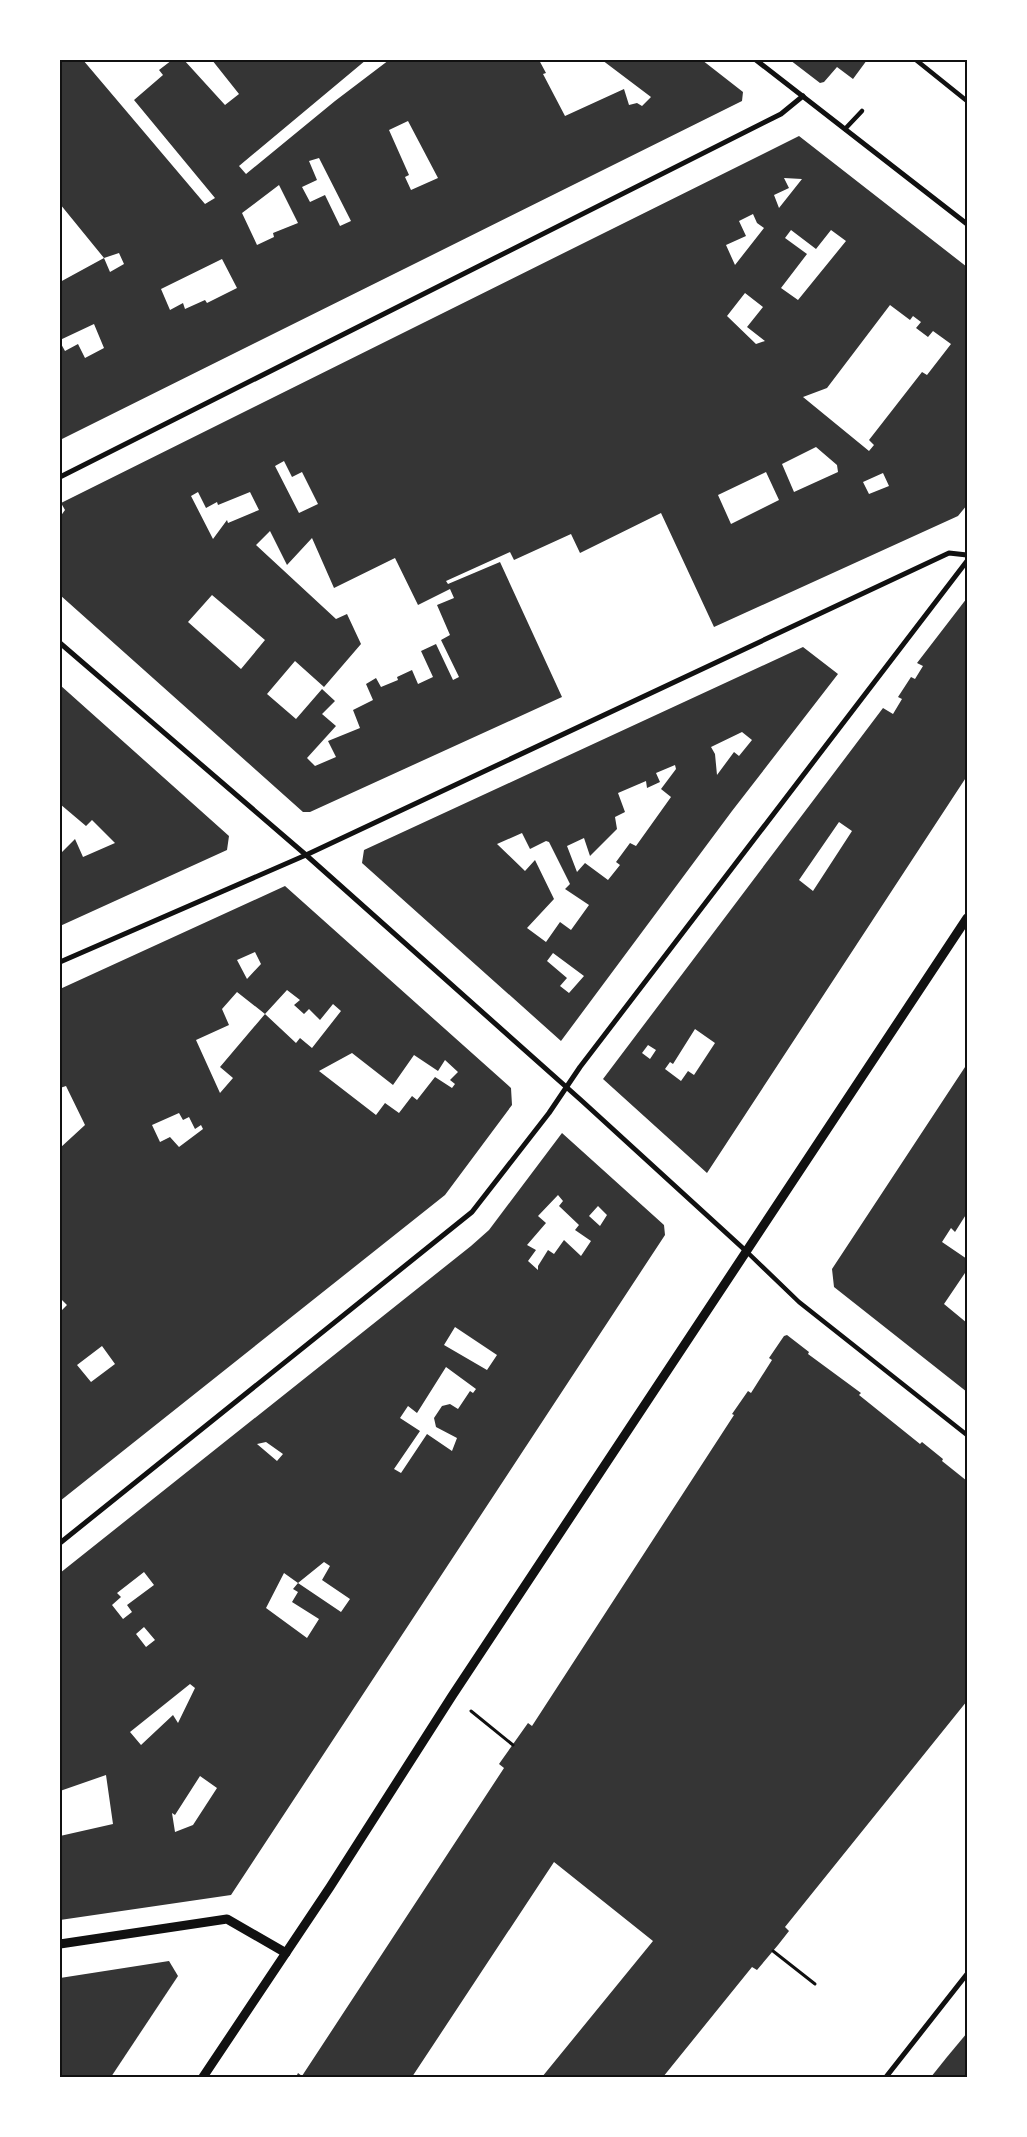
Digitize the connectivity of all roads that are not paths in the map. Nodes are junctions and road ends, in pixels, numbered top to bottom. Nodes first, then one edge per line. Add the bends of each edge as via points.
1 (756, 60) edge
2 (916, 60) edge
3 (803, 96) junction
4 (967, 101) edge
5 (862, 111) dead end
6 (845, 129) junction
7 (967, 224) edge
8 (60, 477) edge
9 (967, 555) edge
10 (967, 561) edge
11 (60, 642) edge
12 (306, 855) junction
13 (967, 918) edge
14 (60, 962) edge
15 (566, 1088) junction
16 (746, 1251) junction
17 (967, 1434) edge
18 (60, 1543) edge
19 (60, 1944) edge
20 (286, 1953) junction
21 (967, 1974) edge
22 (203, 2077) edge
23 (886, 2077) edge

1 - 3 street
2 - 4 street
3 - 6 street
3 - 8 street via 781,114
5 - 6 street
6 - 7 street
9 - 12 street via 949,553
10 - 15 street
11 - 12 street
12 - 14 street
12 - 15 street
13 - 16 street
15 - 16 street
15 - 18 street via 472,1212
16 - 17 street via 799,1302
16 - 20 street
19 - 20 street via 227,1919
20 - 22 street
21 - 23 street

